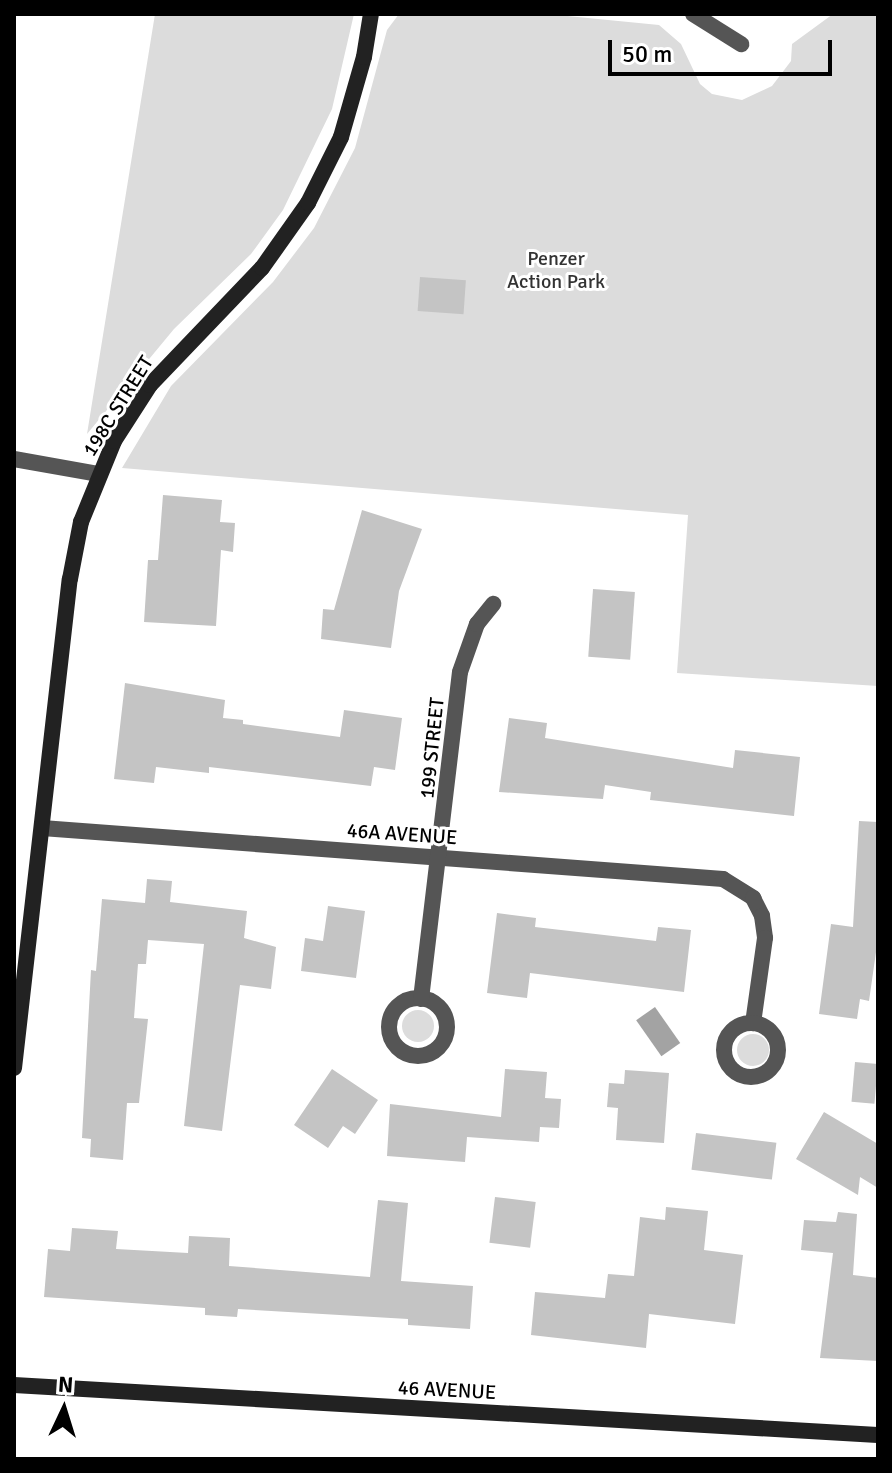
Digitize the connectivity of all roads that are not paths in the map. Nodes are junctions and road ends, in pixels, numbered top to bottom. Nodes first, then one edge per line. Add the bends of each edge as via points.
1 (371, 14) edge
2 (693, 14) edge
3 (741, 44) dead end
4 (14, 459) edge
5 (98, 474) junction
6 (493, 604) dead end
7 (42, 828) junction
8 (440, 857) junction
9 (421, 999) dead end
10 (753, 1023) dead end
11 (14, 1068) edge
12 (14, 1385) edge
13 (878, 1435) edge

1 - 5 street, 198C STREET via 345,125 308,203 262,268 150,385
2 - 3 street
4 - 5 street
5 - 7 street, 198C STREET via 70,579
6 - 8 street, 199 STREET via 477,624 460,672
7 - 8 street, 46A AVENUE
7 - 11 street, 198C STREET
8 - 9 street, 199 STREET
8 - 10 street, 46A AVENUE via 708,876 738,885 753,898 765,938
12 - 13 street, 46 AVENUE

